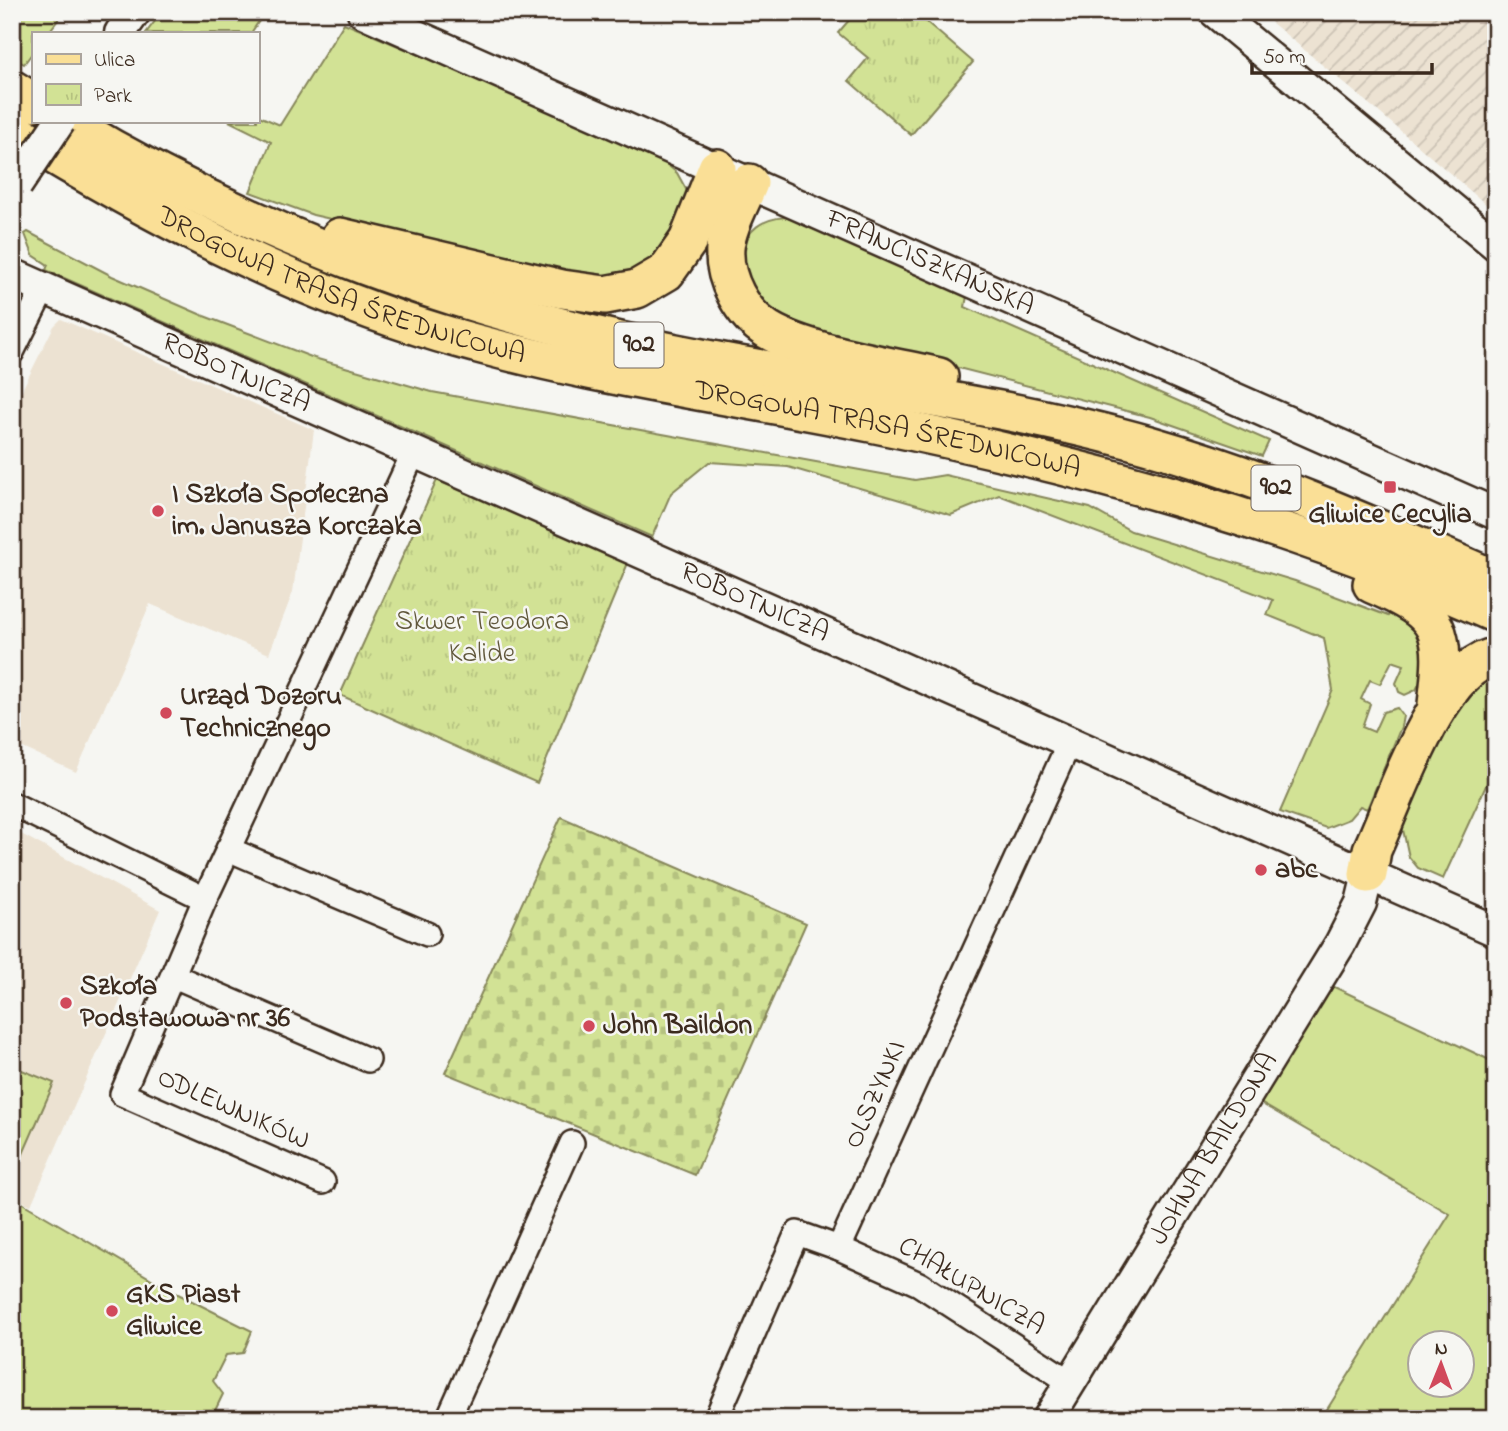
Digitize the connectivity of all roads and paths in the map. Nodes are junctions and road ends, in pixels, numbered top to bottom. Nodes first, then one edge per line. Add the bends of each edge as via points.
1 (135, 12) edge
2 (363, 12) edge
3 (1215, 12) edge
4 (121, 32) edge
5 (12, 89) edge
6 (32, 101) edge
7 (61, 122) edge
8 (64, 122) edge
9 (12, 130) edge
10 (717, 168) junction
11 (749, 183) junction
12 (15, 190) edge
13 (245, 217) junction
14 (1496, 245) edge
15 (12, 274) edge
16 (44, 288) junction
17 (12, 352) edge
18 (1047, 421) junction
19 (414, 452) junction
20 (1496, 514) edge
21 (1251, 519) junction
22 (1496, 580) edge
23 (1496, 614) edge
24 (1496, 657) edge
25 (1437, 704) junction
26 (1070, 741) junction
27 (12, 804) edge
28 (228, 849) junction
29 (1368, 874) junction
30 (205, 899) junction
31 (1496, 931) edge
32 (427, 934) dead end
33 (174, 975) junction
34 (368, 1060) dead end
35 (572, 1143) dead end
36 (323, 1182) dead end
37 (839, 1248) junction
38 (1070, 1382) junction
39 (448, 1419) edge
40 (716, 1419) edge
41 (1048, 1419) edge

1 - 4 street
2 - 10 street, FRANCISZKAŃSKA
3 - 14 street
5 - 6 main road
7 - 12 street, bridge
8 - 13 main road, DROGOWA TRASA ŚREDNICOWA / 902
9 - 21 main road, DROGOWA TRASA ŚREDNICOWA / 902 via 136,203 240,256 328,294 436,332 600,374 1028,456
10 - 11 street, FRANCISZKAŃSKA
10 - 13 main road via 688,241 666,272 637,289 605,295
11 - 18 main road via 725,247 727,273 747,311 768,330 856,359 948,379
11 - 20 street, FRANCISZKAŃSKA
13 - 18 main road, DROGOWA TRASA ŚREDNICOWA / 902 via 421,286 528,319 623,342
15 - 16 street, ROBOTNICZA
16 - 17 street
16 - 19 street, ROBOTNICZA
18 - 22 main road, DROGOWA TRASA ŚREDNICOWA / 902 via 1148,444 1272,486
19 - 26 street, ROBOTNICZA
19 - 28 street, ODLEWNIKÓW
21 - 23 main road, DROGOWA TRASA ŚREDNICOWA / 902
21 - 25 main road via 1297,552 1428,614 1440,641
24 - 25 main road via 1464,674
25 - 29 main road via 1372,850
26 - 29 street, ROBOTNICZA
26 - 37 street, OLSZYNKI
27 - 30 street
28 - 30 street, ODLEWNIKÓW
28 - 32 street
29 - 31 street, ROBOTNICZA
29 - 38 street, JOHNA BAILDONA via 1361,903 1340,944
30 - 33 street, ODLEWNIKÓW
33 - 34 street
33 - 36 street, ODLEWNIKÓW via 122,1094
35 - 39 street
37 - 38 street, CHAŁUPNICZA via 919,1284
37 - 40 street via 797,1233
38 - 41 street, JOHNA BAILDONA

